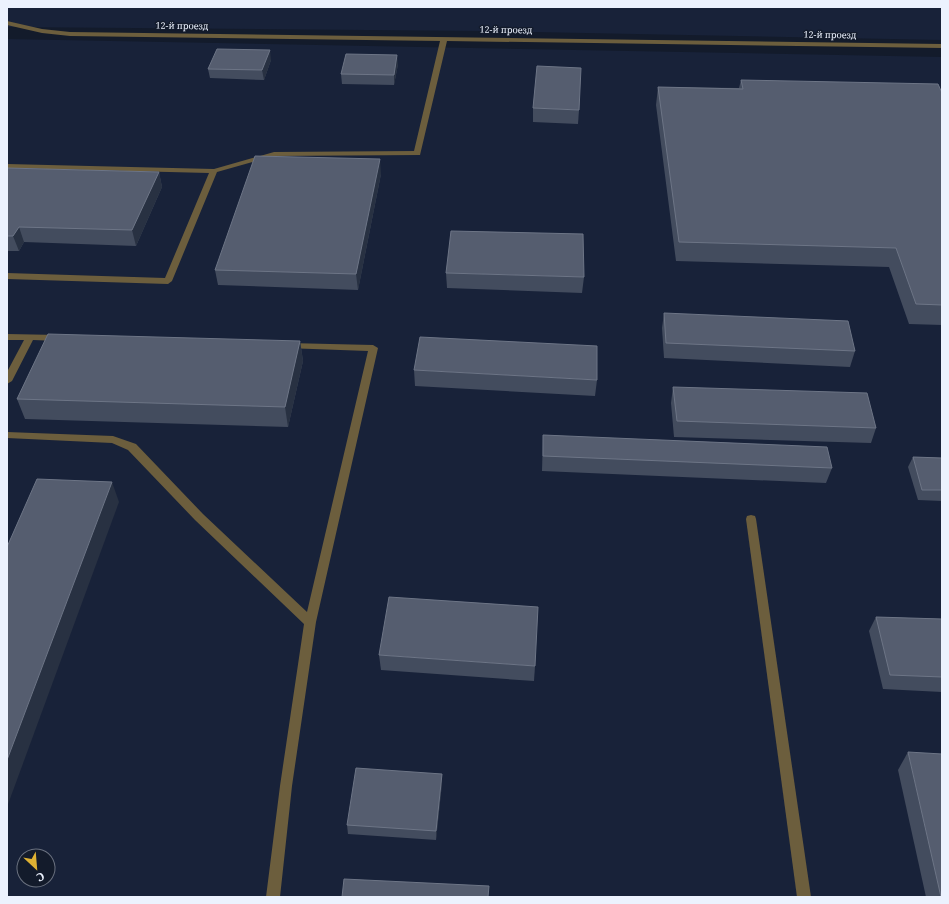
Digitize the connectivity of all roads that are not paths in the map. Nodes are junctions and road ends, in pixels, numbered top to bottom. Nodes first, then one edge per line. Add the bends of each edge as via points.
1 (7, 23) edge
2 (444, 38) junction
3 (942, 46) edge
4 (7, 166) edge
5 (214, 171) junction
6 (7, 276) edge
7 (7, 337) edge
8 (30, 338) junction
9 (70, 339) edge
10 (277, 345) edge
11 (7, 381) edge
12 (7, 435) edge
13 (751, 519) dead end
14 (310, 622) junction
15 (273, 897) edge
16 (804, 897) edge

1 - 2 street, 12-й проезд via 70,34
2 - 3 street, 12-й проезд
2 - 5 street via 417,153 274,154
4 - 5 street
5 - 6 street via 168,281
7 - 8 street
8 - 9 street
8 - 11 street
10 - 14 street via 373,348
12 - 14 street via 113,440 132,446 199,517
13 - 16 street
14 - 15 street

